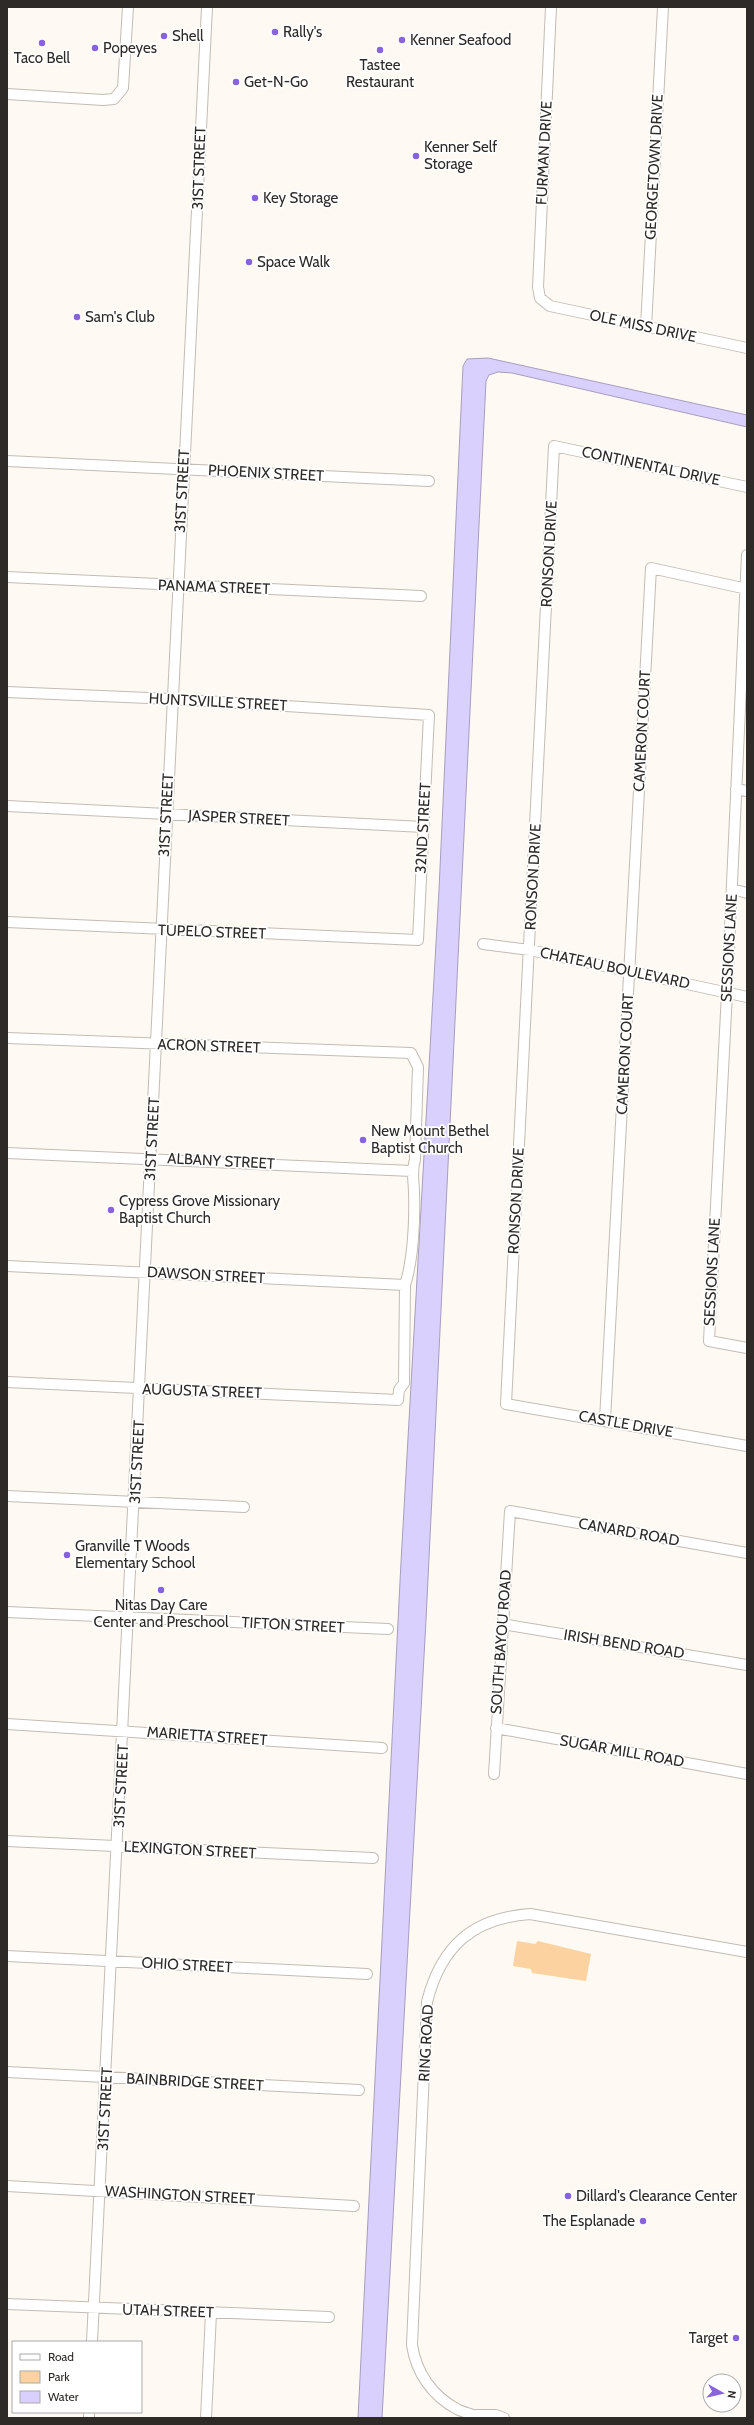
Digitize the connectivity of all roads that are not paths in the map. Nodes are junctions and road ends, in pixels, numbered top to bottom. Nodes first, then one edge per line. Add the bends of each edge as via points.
1 (128, 7) edge
2 (207, 7) edge
3 (552, 7) edge
4 (663, 7) edge
5 (7, 94) edge
6 (541, 299) joint
7 (646, 327) junction
8 (747, 348) edge
9 (554, 446) joint
10 (7, 461) edge
11 (183, 470) junction
12 (429, 481) dead end
13 (747, 487) edge
14 (747, 555) edge
15 (7, 577) edge
16 (177, 586) junction
17 (746, 589) edge
18 (421, 596) dead end
19 (7, 692) edge
20 (744, 692) edge
21 (172, 699) junction
22 (429, 715) joint
23 (736, 789) junction
24 (747, 791) edge
25 (7, 806) edge
26 (166, 814) junction
27 (424, 827) junction
28 (732, 889) junction
29 (747, 893) edge
30 (7, 922) edge
31 (161, 930) junction
32 (418, 940) joint
33 (483, 944) dead end
34 (530, 950) junction
35 (629, 971) junction
36 (727, 993) junction
37 (747, 997) edge
38 (7, 1038) edge
39 (156, 1045) junction
40 (7, 1153) edge
41 (151, 1158) junction
42 (412, 1171) junction
43 (7, 1266) edge
44 (145, 1272) junction
45 (405, 1286) junction
46 (747, 1348) edge
47 (7, 1382) edge
48 (140, 1388) junction
49 (506, 1404) joint
50 (605, 1420) junction
51 (747, 1446) edge
52 (7, 1496) edge
53 (135, 1503) junction
54 (244, 1507) dead end
55 (510, 1511) joint
56 (747, 1553) edge
57 (7, 1612) edge
58 (130, 1617) junction
59 (502, 1624) junction
60 (388, 1629) dead end
61 (747, 1665) edge
62 (7, 1724) edge
63 (496, 1728) junction
64 (124, 1730) junction
65 (382, 1748) dead end
66 (494, 1774) dead end
67 (747, 1774) edge
68 (7, 1841) edge
69 (118, 1846) junction
70 (373, 1858) dead end
71 (747, 1952) edge
72 (7, 1956) edge
73 (112, 1962) junction
74 (367, 1974) dead end
75 (7, 2072) edge
76 (106, 2078) junction
77 (359, 2090) dead end
78 (7, 2186) edge
79 (100, 2190) junction
80 (354, 2206) dead end
81 (7, 2304) edge
82 (94, 2309) junction
83 (210, 2313) junction
84 (329, 2317) dead end
85 (92, 2341) edge
86 (457, 2409) junction
87 (477, 2416) edge
88 (206, 2418) edge
89 (463, 2418) edge
90 (504, 2418) edge

1 - 5 street via 123,88 114,99
2 - 11 street, 31ST STREET
3 - 6 street, FURMAN DRIVE via 538,287
4 - 7 street, GEORGETOWN DRIVE
6 - 7 street, OLE MISS DRIVE via 550,306
7 - 8 street, OLE MISS DRIVE
9 - 13 street, CONTINENTAL DRIVE
9 - 34 street, RONSON DRIVE
10 - 11 street, PHOENIX STREET
11 - 12 street, PHOENIX STREET
11 - 16 street, 31ST STREET
14 - 17 street, SESSIONS LANE
15 - 16 street, PANAMA STREET
16 - 18 street, PANAMA STREET
16 - 21 street, 31ST STREET
17 - 20 street, SESSIONS LANE
17 - 35 street, CAMERON COURT via 651,568
19 - 21 street, HUNTSVILLE STREET
20 - 23 street, SESSIONS LANE
21 - 22 street, HUNTSVILLE STREET
21 - 26 street, 31ST STREET
22 - 27 street, 32ND STREET
23 - 24 street
23 - 28 street, SESSIONS LANE
25 - 26 street, JASPER STREET
26 - 27 street, JASPER STREET
26 - 31 street, 31ST STREET
27 - 32 street, 32ND STREET
28 - 29 street
28 - 36 street, SESSIONS LANE
30 - 31 street, TUPELO STREET
31 - 32 street, TUPELO STREET
31 - 39 street, 31ST STREET
33 - 34 street, CHATEAU BOULEVARD
34 - 35 street, CHATEAU BOULEVARD
34 - 49 street, RONSON DRIVE
35 - 36 street, CHATEAU BOULEVARD
35 - 50 street, CAMERON COURT
36 - 37 street, CHATEAU BOULEVARD
36 - 46 street, SESSIONS LANE via 709,1341
38 - 39 street, ACRON STREET
39 - 41 street, 31ST STREET
39 - 42 street, ACRON STREET via 411,1053 418,1067 415,1160
40 - 41 street, ALBANY STREET
41 - 42 street, ALBANY STREET
41 - 44 street, 31ST STREET
42 - 45 street via 414,1193 409,1272
43 - 44 street, DAWSON STREET
44 - 45 street, DAWSON STREET
44 - 48 street, 31ST STREET
45 - 48 street, AUGUSTA STREET via 404,1383 399,1390 398,1400
47 - 48 street, AUGUSTA STREET
48 - 53 street, 31ST STREET
49 - 50 street, CASTLE DRIVE
50 - 51 street, CASTLE DRIVE
52 - 53 street
53 - 54 street
53 - 58 street, 31ST STREET
55 - 56 street, CANARD ROAD
55 - 59 street, SOUTH BAYOU ROAD
57 - 58 street, TIFTON STREET
58 - 60 street, TIFTON STREET
58 - 64 street, 31ST STREET
59 - 61 street, IRISH BEND ROAD
59 - 63 street, SOUTH BAYOU ROAD
62 - 64 street, MARIETTA STREET
63 - 66 street, SOUTH BAYOU ROAD
63 - 67 street, SUGAR MILL ROAD
64 - 65 street, MARIETTA STREET
64 - 69 street, 31ST STREET
68 - 69 street, LEXINGTON STREET
69 - 70 street, LEXINGTON STREET
69 - 73 street, 31ST STREET
71 - 86 street, RING ROAD via 530,1914 504,1917 469,1932 442,1960 427,2002 412,2345 417,2367 426,2383
72 - 73 street, OHIO STREET
73 - 74 street, OHIO STREET
73 - 76 street, 31ST STREET
75 - 76 street, BAINBRIDGE STREET
76 - 77 street, BAINBRIDGE STREET
76 - 79 street, 31ST STREET
78 - 79 street, WASHINGTON STREET
79 - 80 street, WASHINGTON STREET
79 - 82 street, 31ST STREET
81 - 82 street, UTAH STREET
82 - 83 street, UTAH STREET
82 - 85 street, 31ST STREET
83 - 84 street, UTAH STREET
83 - 88 street
86 - 87 street, RING ROAD
86 - 89 street
87 - 90 street, RING ROAD via 496,2415

